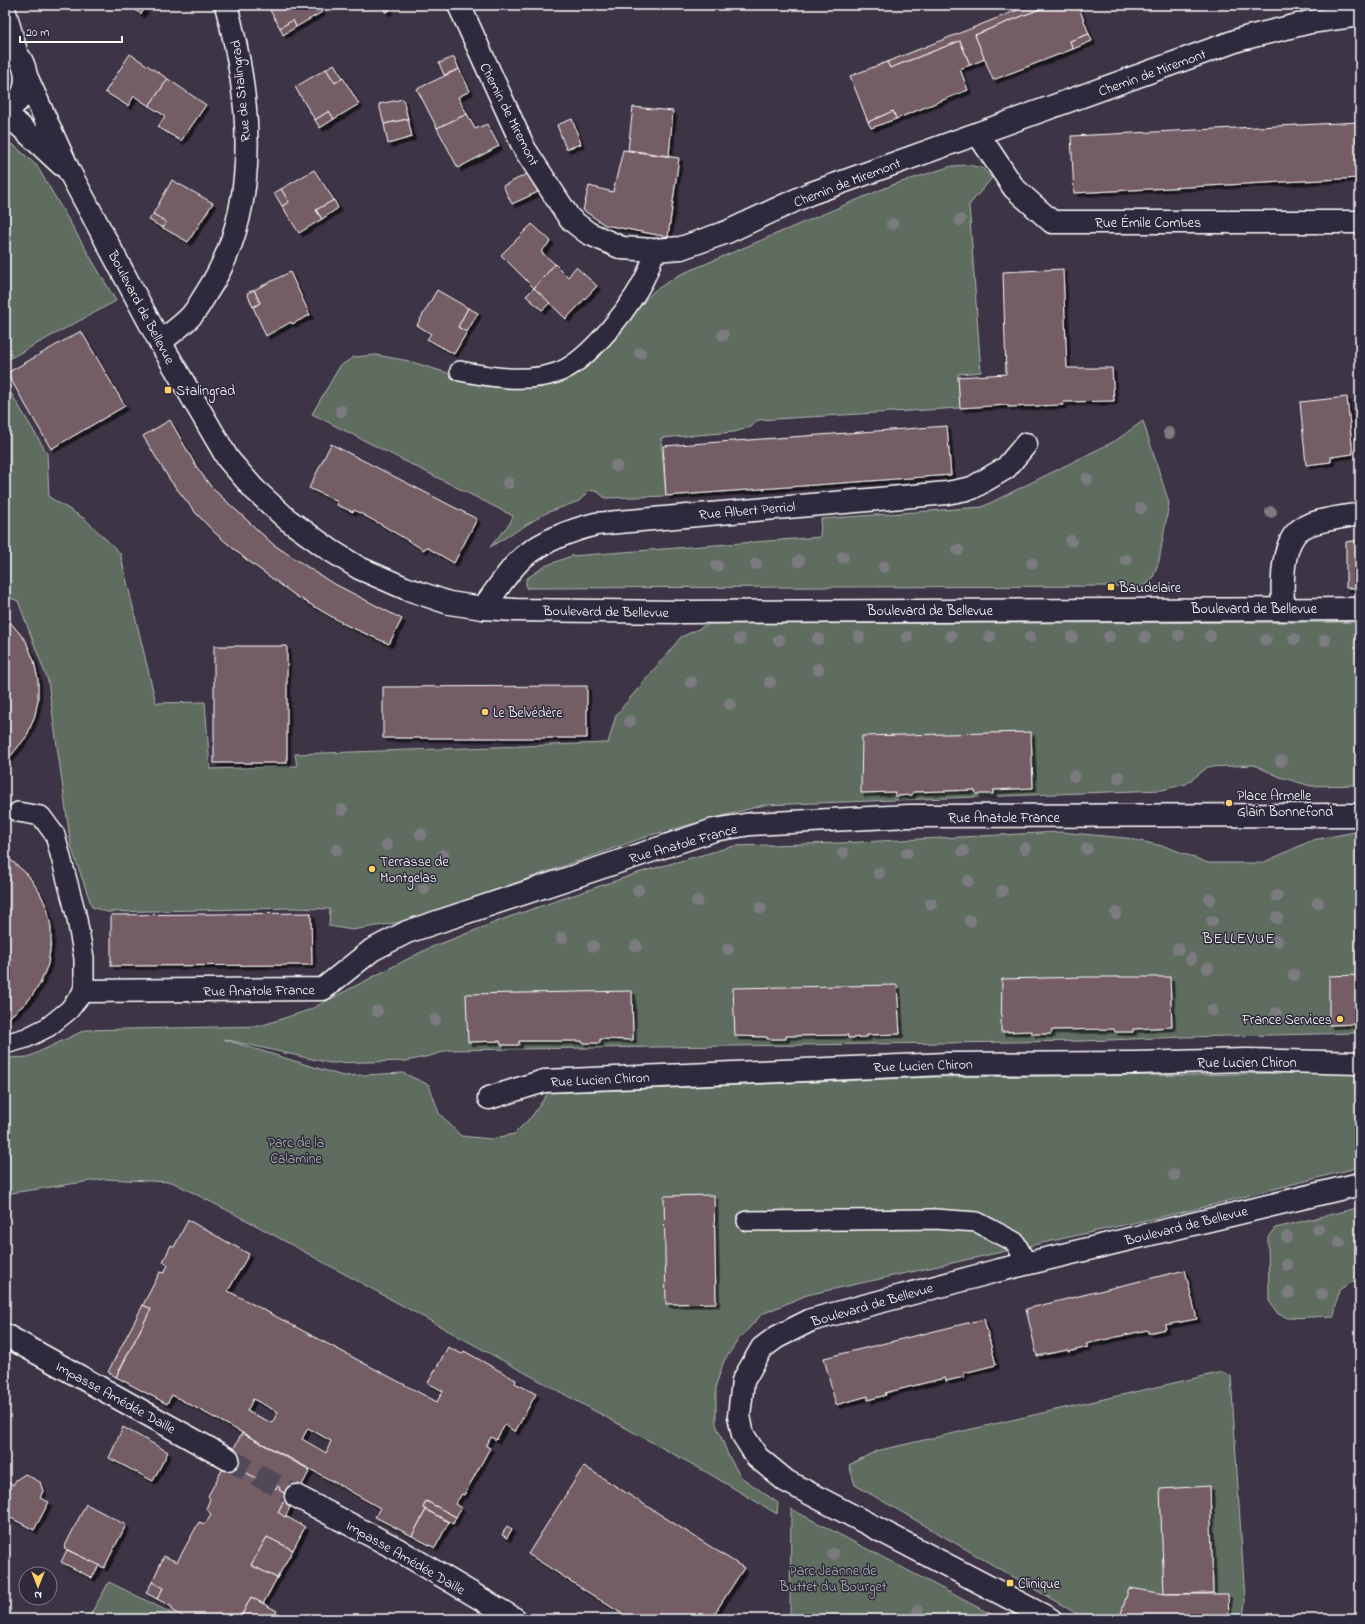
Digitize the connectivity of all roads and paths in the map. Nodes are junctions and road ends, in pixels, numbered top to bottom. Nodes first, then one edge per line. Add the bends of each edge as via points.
1 (226, 5) edge
2 (459, 5) edge
3 (5, 12) edge
4 (1360, 15) edge
5 (11, 51) edge
6 (26, 76) junction
7 (5, 112) edge
8 (978, 134) junction
9 (69, 171) junction
10 (1360, 222) edge
11 (654, 250) junction
12 (160, 342) junction
13 (460, 371) dead end
14 (1026, 444) dead end
15 (1360, 514) edge
16 (483, 608) junction
17 (1283, 608) junction
18 (1360, 609) edge
19 (18, 812) dead end
20 (1360, 815) edge
21 (84, 992) junction
22 (5, 1044) edge
23 (1360, 1063) edge
24 (489, 1098) dead end
25 (1360, 1184) edge
26 (747, 1221) dead end
27 (1027, 1264) junction
28 (5, 1335) edge
29 (228, 1459) tunnel mouth
30 (296, 1496) tunnel mouth
31 (514, 1619) edge
32 (1050, 1619) edge

1 - 12 street, Rue de Stalingrad via 238,50 247,137 242,206 228,254 213,283 192,315
2 - 11 street, Chemin de Miremont via 524,148 570,219 588,233 622,248
3 - 5 street, Boulevard de Bellevue
4 - 8 street, Chemin de Miremont via 1310,22 1241,39
5 - 6 street, Boulevard de Bellevue via 22,61
6 - 7 street via 21,97
6 - 9 street, Boulevard de Bellevue
7 - 9 street, Boulevard de Bellevue
8 - 10 street, Rue Émile Combes via 1014,188 1052,222
8 - 11 street, Chemin de Miremont via 809,194 727,232 681,248
9 - 12 street, Boulevard de Bellevue
11 - 13 lane via 649,268 635,294 610,330 574,364 556,373 538,377 504,378
12 - 16 street, Boulevard de Bellevue via 228,459 254,489 288,520 359,568 449,603
14 - 16 street, Rue Albert Perriol via 1006,468 972,488 947,493 612,522 582,527 547,542 525,556
15 - 17 street via 1308,526 1298,531 1289,545 1282,586
16 - 17 street, Boulevard de Bellevue via 681,612
17 - 18 street, Boulevard de Bellevue
19 - 21 lane via 41,816 55,835 76,914 84,958
20 - 21 street, Rue Anatole France via 909,816 751,824 714,830 407,932 372,950 323,989
21 - 22 lane via 69,1010 48,1027 26,1038
23 - 24 street, Rue Lucien Chiron via 1246,1060 923,1065 544,1081
25 - 27 street, Boulevard de Bellevue
26 - 27 lane via 936,1218 977,1222 1015,1242
27 - 32 street, Boulevard de Bellevue via 811,1320 777,1337 762,1348 743,1381 739,1416 743,1436 757,1458 786,1481
28 - 29 street, Impasse Amédée Daille
30 - 31 street, Impasse Amédée Daille via 395,1548

